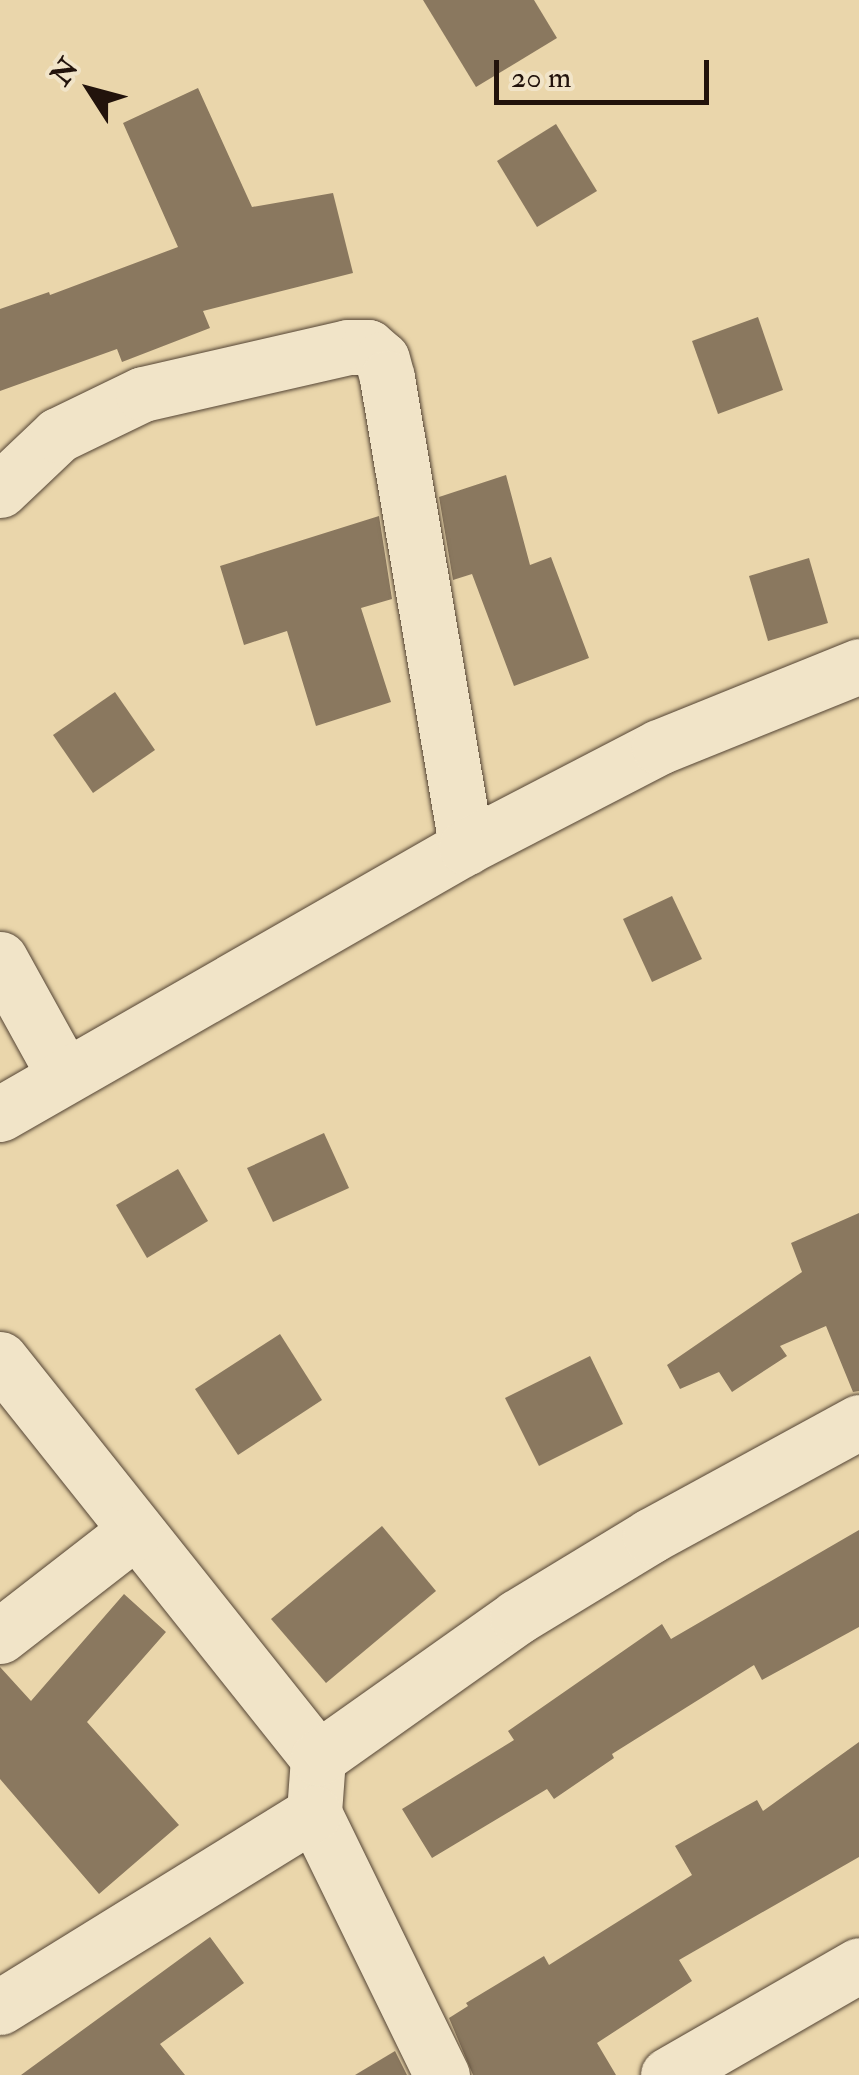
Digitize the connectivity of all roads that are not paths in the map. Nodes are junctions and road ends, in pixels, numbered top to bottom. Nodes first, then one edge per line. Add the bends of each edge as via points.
1 (0, 490) edge
2 (859, 666) edge
3 (466, 847) junction
4 (0, 959) edge
5 (64, 1075) junction
6 (0, 1114) edge
7 (0, 1359) edge
8 (859, 1422) edge
9 (134, 1532) junction
10 (0, 1636) edge
11 (318, 1758) junction
12 (314, 1813) junction
13 (859, 1965) edge
14 (0, 2008) edge
15 (442, 2075) edge
16 (668, 2075) edge

1 - 3 street via 58,435 143,394 348,346 368,347 382,359 388,378
2 - 3 street via 659,747
3 - 5 street
4 - 5 street
5 - 6 street
7 - 9 street
8 - 11 street via 518,1617
9 - 10 street
9 - 11 street
11 - 12 street
12 - 14 street
12 - 15 street
13 - 16 street

